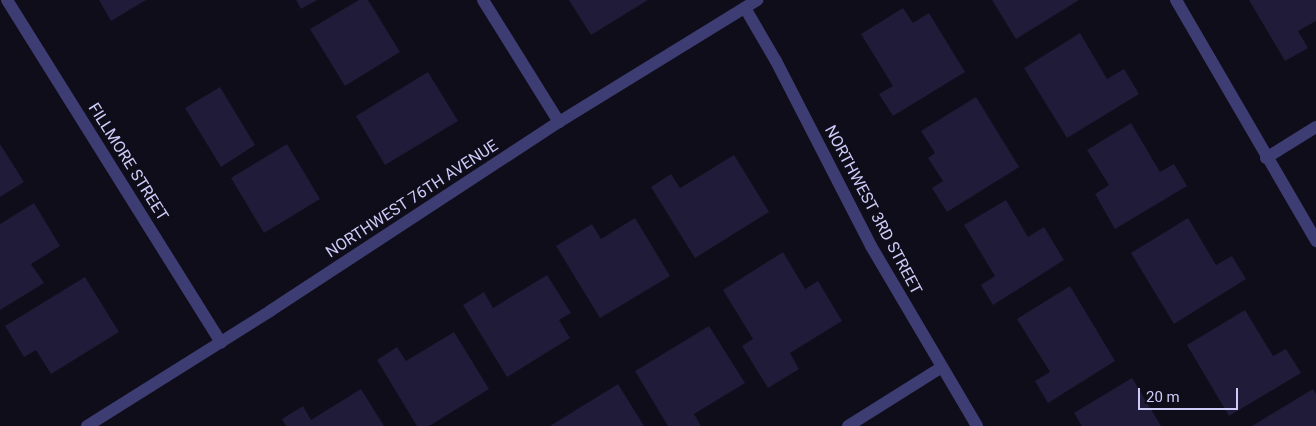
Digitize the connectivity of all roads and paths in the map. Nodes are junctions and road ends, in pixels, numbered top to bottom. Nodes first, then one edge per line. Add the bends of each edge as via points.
1 (7, 0) edge
2 (483, 0) edge
3 (756, 0) edge
4 (1176, 0) edge
5 (745, 8) junction
6 (559, 122) junction
7 (1316, 126) edge
8 (1266, 158) junction
9 (1316, 241) edge
10 (221, 343) junction
11 (942, 367) junction
12 (87, 426) edge
13 (848, 426) edge
14 (977, 426) edge

1 - 10 street, FILLMORE STREET
2 - 6 street
3 - 5 street, NORTHWEST 76TH AVENUE
4 - 8 street
5 - 6 street, NORTHWEST 76TH AVENUE
5 - 11 street, NORTHWEST 3RD STREET via 776,61 871,246
6 - 10 street, NORTHWEST 76TH AVENUE
7 - 8 street
8 - 9 street
10 - 12 street, NORTHWEST 76TH AVENUE
11 - 13 street
11 - 14 street, NORTHWEST 3RD STREET

